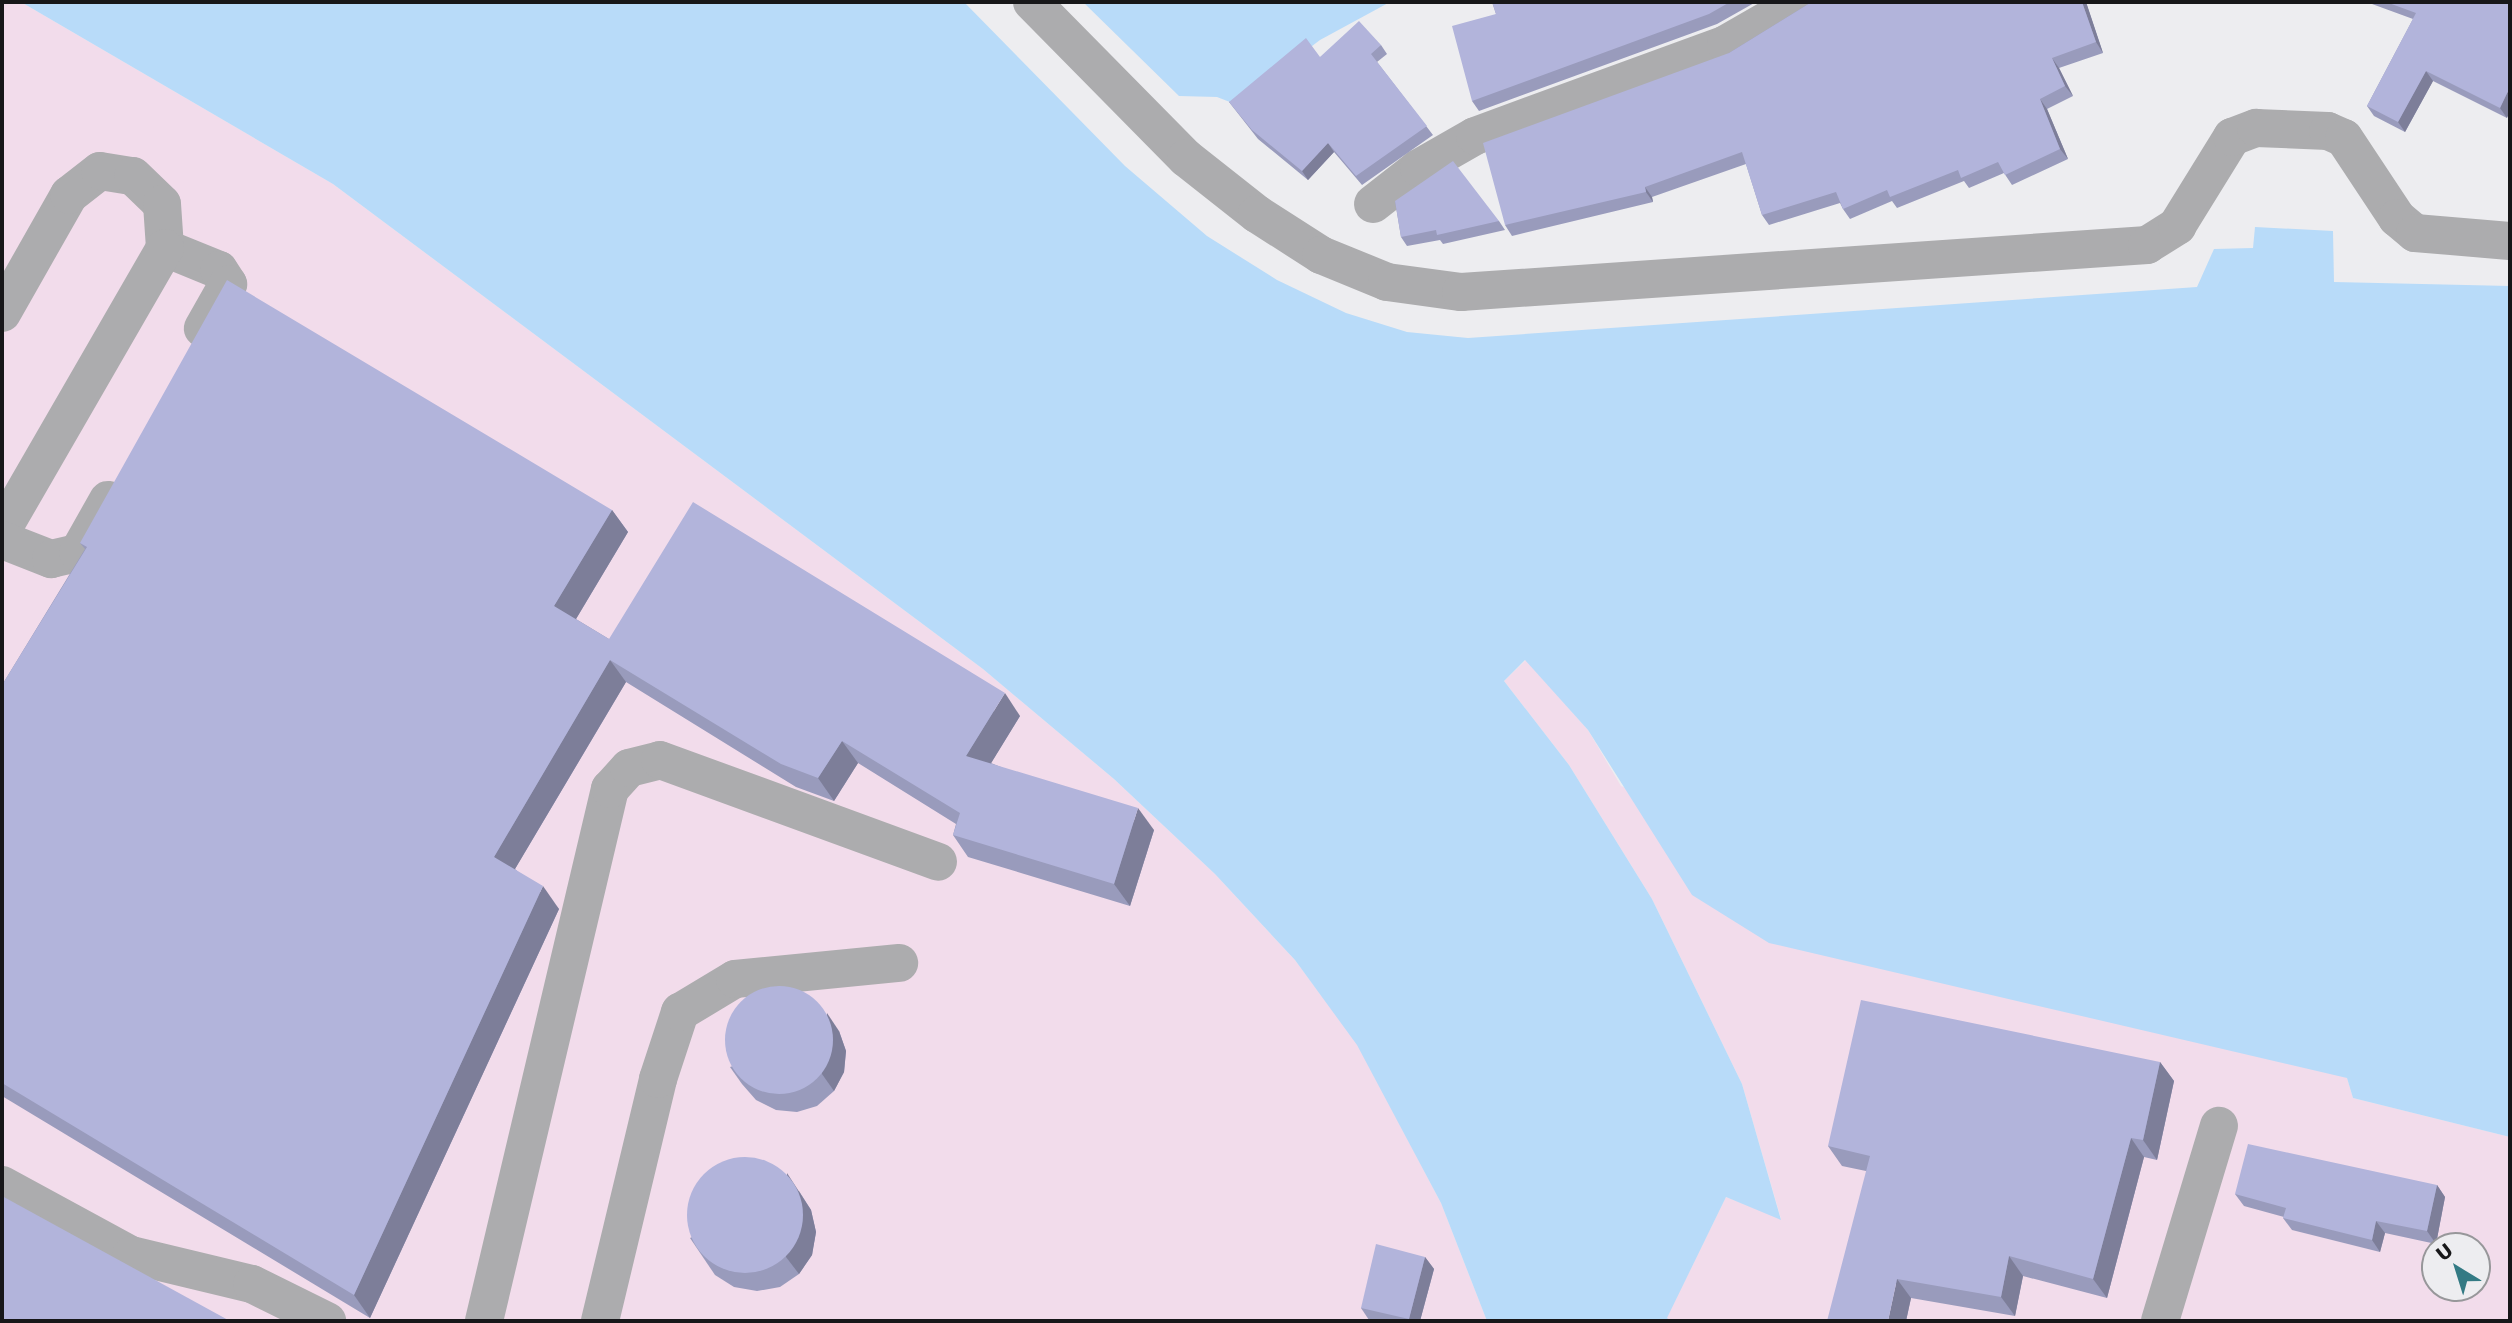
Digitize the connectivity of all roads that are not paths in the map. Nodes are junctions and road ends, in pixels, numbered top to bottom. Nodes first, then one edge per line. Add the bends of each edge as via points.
1 (1032, 2) edge
2 (1799, 2) edge
3 (1373, 204) dead end
4 (2510, 241) edge
5 (164, 248) junction
6 (2, 313) edge
7 (187, 357) edge
8 (126, 467) edge
9 (2, 530) edge
10 (2, 540) edge
11 (938, 862) dead end
12 (899, 963) dead end
13 (2219, 1126) dead end
14 (2, 1185) edge
15 (327, 1321) edge
16 (484, 1321) edge
17 (600, 1321) edge
18 (2160, 1321) edge

1 - 4 street via 1196,166 1257,214 1321,255 1387,282 1461,292 2147,245 2177,226 2232,137 2256,128 2328,131 2344,138 2397,218 2415,233
2 - 3 street via 1726,44 1475,136 1419,168
5 - 6 street via 162,204 133,176 100,171 69,195
5 - 7 street via 219,270 228,284
5 - 9 street
8 - 10 street via 78,553 51,559
11 - 16 street via 660,760 629,768 610,789
12 - 17 street via 735,979 680,1012 659,1079
13 - 18 street
14 - 15 street via 131,1255 252,1284

